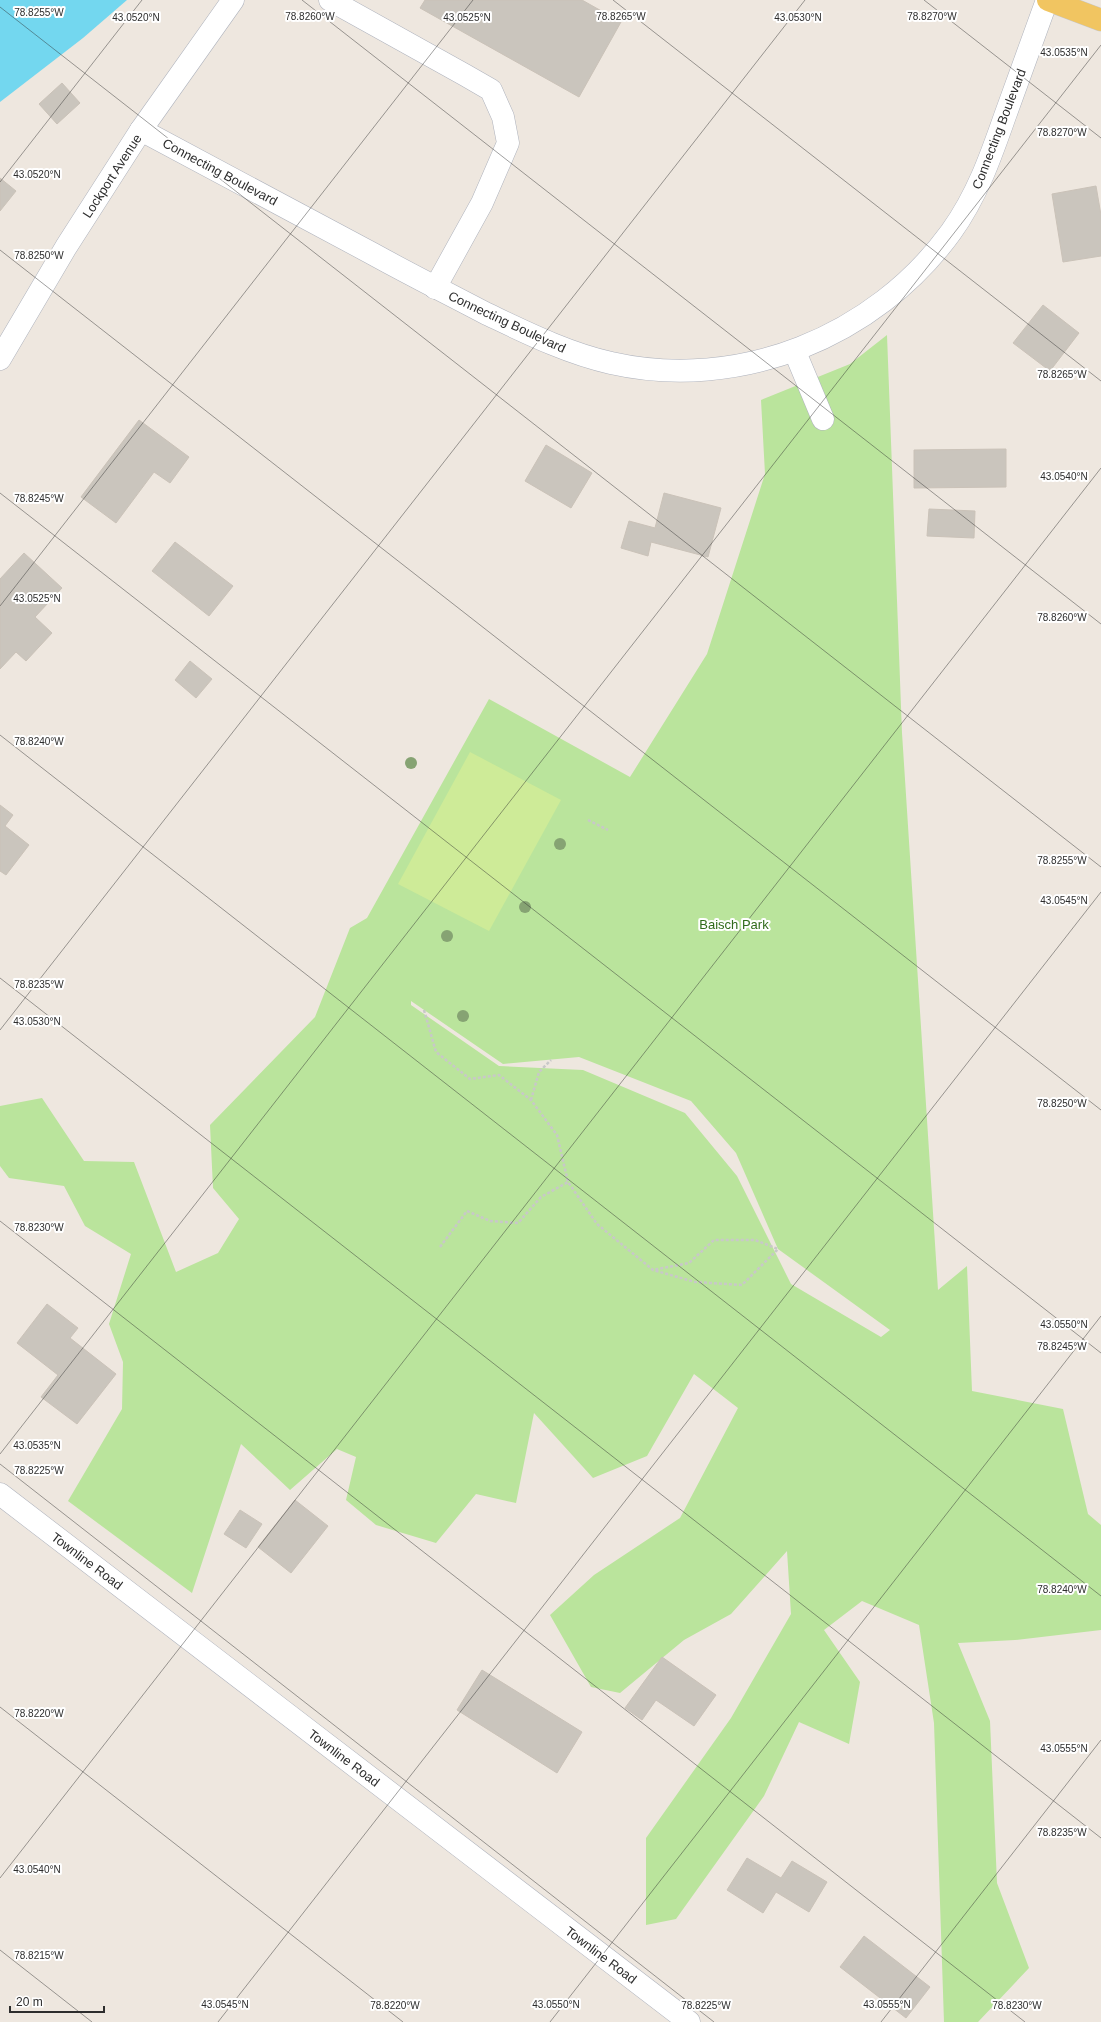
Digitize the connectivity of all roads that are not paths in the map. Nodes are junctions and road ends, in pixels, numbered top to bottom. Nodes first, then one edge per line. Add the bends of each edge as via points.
1 (233, 0) edge
2 (330, 0) edge
3 (1047, 0) edge
4 (1101, 20) edge
5 (141, 130) junction
6 (435, 288) junction
7 (795, 352) junction
8 (0, 359) edge
9 (823, 419) dead end
10 (0, 1494) edge
11 (689, 2022) edge

1 - 5 street, Lockport Avenue
2 - 6 street via 491,90 503,117 508,143 482,203
3 - 4 main road
3 - 7 street, Connecting Boulevard via 989,162 968,206 952,231 906,282 851,324
5 - 6 street, Connecting Boulevard
5 - 8 street, Lockport Avenue via 66,247
6 - 7 street, Connecting Boulevard via 542,340 610,363 672,370 715,369
7 - 9 street
10 - 11 street, Townline Road

